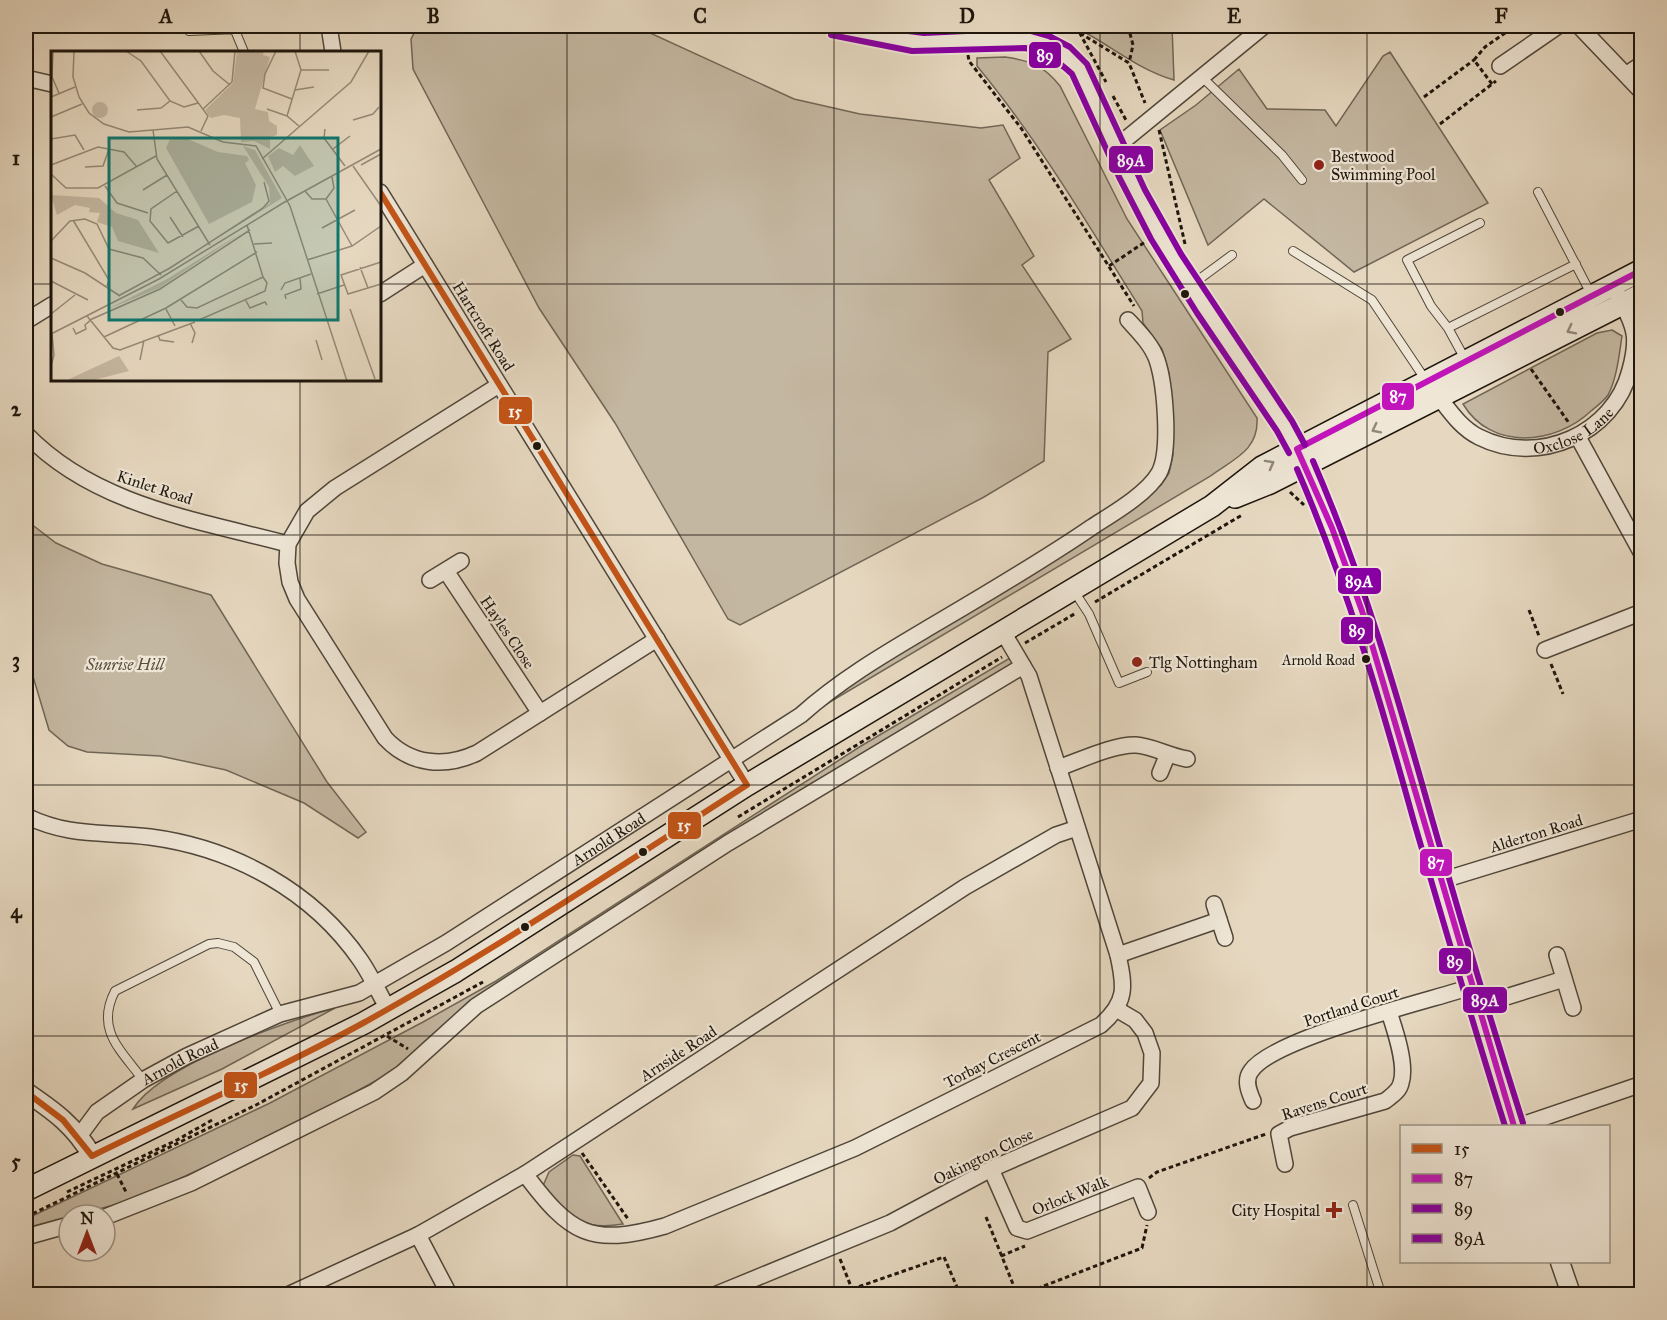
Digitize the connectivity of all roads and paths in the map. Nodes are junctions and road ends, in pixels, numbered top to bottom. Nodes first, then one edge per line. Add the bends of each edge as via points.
1 (312, 26) edge
2 (329, 26) edge
3 (833, 26) edge
4 (1076, 26) edge
5 (1128, 26) edge
6 (1264, 26) edge
7 (1558, 26) edge
8 (1579, 26) edge
9 (234, 28) junction
10 (189, 31) dead end
11 (1080, 33) junction
12 (966, 41) junction
13 (244, 51) edge
14 (333, 51) edge
15 (1474, 60) dead end
16 (1129, 63) junction
17 (1641, 64) edge
18 (1500, 66) joint
19 (1628, 74) junction
20 (26, 78) edge
21 (1203, 78) junction
22 (51, 84) edge
23 (1106, 84) dead end
24 (1641, 92) edge
25 (1112, 94) dead end
26 (1424, 98) dead end
27 (1152, 119) junction
28 (1440, 124) dead end
29 (1133, 134) junction
30 (1115, 148) junction
31 (1302, 180) dead end
32 (1538, 192) dead end
33 (381, 194) edge
34 (1480, 223) dead end
35 (1159, 234) junction
36 (1293, 251) dead end
37 (1232, 255) dead end
38 (1641, 262) edge
39 (1576, 264) junction
40 (425, 265) junction
41 (1109, 266) junction
42 (1180, 270) junction
43 (1641, 270) edge
44 (1190, 286) junction
45 (381, 293) edge
46 (1618, 294) junction
47 (1641, 294) edge
48 (1596, 305) junction
49 (51, 306) edge
50 (26, 321) edge
51 (1133, 326) joint
52 (1448, 327) junction
53 (1523, 354) junction
54 (1466, 360) junction
55 (1476, 379) junction
56 (1425, 381) junction
57 (499, 385) junction
58 (1439, 397) junction
59 (26, 434) edge
60 (1578, 436) junction
61 (1301, 457) junction
62 (1250, 510) dead end
63 (288, 544) junction
64 (1641, 554) edge
65 (461, 561) dead end
66 (446, 571) junction
67 (1140, 573) dead end
68 (430, 580) dead end
69 (1073, 590) junction
70 (1641, 612) edge
71 (1003, 632) junction
72 (657, 639) junction
73 (1545, 650) dead end
74 (1023, 666) junction
75 (1147, 672) dead end
76 (540, 713) junction
77 (1167, 756) junction
78 (1186, 759) dead end
79 (732, 760) junction
80 (1058, 768) junction
81 (1160, 773) dead end
82 (747, 785) junction
83 (26, 816) edge
84 (1641, 819) edge
85 (1077, 828) junction
86 (1440, 881) junction
87 (1214, 904) dead end
88 (1219, 920) junction
89 (1224, 938) dead end
90 (1118, 955) junction
91 (1557, 955) dead end
92 (1564, 979) junction
93 (374, 984) junction
94 (1471, 987) junction
95 (1477, 1006) junction
96 (1573, 1008) dead end
97 (388, 1009) junction
98 (1118, 1010) junction
99 (1389, 1012) junction
100 (280, 1014) junction
101 (387, 1036) dead end
102 (421, 1057) junction
103 (143, 1080) junction
104 (1641, 1084) edge
105 (26, 1092) edge
106 (1253, 1101) dead end
107 (1514, 1125) edge
108 (1522, 1125) edge
109 (1279, 1134) junction
110 (80, 1135) junction
111 (574, 1142) junction
112 (92, 1156) junction
113 (1285, 1164) dead end
114 (991, 1169) junction
115 (116, 1173) dead end
116 (525, 1174) junction
117 (1138, 1187) junction
118 (26, 1190) edge
119 (1353, 1205) dead end
120 (133, 1207) junction
121 (1148, 1212) joint
122 (117, 1213) edge
123 (986, 1217) dead end
124 (57, 1228) edge
125 (638, 1234) junction
126 (418, 1235) junction
127 (26, 1237) edge
128 (834, 1246) junction
129 (1560, 1263) edge
130 (743, 1289) edge
131 (852, 1289) junction
132 (290, 1294) edge
133 (450, 1294) edge
134 (717, 1294) edge
135 (840, 1294) edge
136 (960, 1294) edge
137 (1017, 1294) edge
138 (1023, 1294) edge
139 (1381, 1294) edge
140 (1571, 1294) edge

1 - 9 lane
2 - 14 street
3 - 12 street via 891,39
4 - 11 path
5 - 16 path via 1133,45
6 - 21 street
7 - 18 street
8 - 19 street
9 - 10 lane
9 - 13 lane
11 - 16 path
11 - 23 path
12 - 30 street via 1039,40 1059,49 1079,69
12 - 41 path via 969,61 1021,128
15 - 26 path
16 - 27 path
17 - 19 street
18 - 28 path via 1506,74
19 - 24 street
20 - 22 street
21 - 27 street
21 - 31 lane
25 - 29 path
27 - 29 street
27 - 42 path via 1159,131 1189,261
29 - 30 street
30 - 35 street
32 - 39 lane
33 - 40 street, Hartcroft Road
34 - 52 lane via 1407,260 1431,306
35 - 41 path
35 - 42 street
36 - 56 lane via 1372,300
37 - 44 lane
38 - 46 street
39 - 48 lane
39 - 52 lane
40 - 45 street
40 - 57 street, Hartcroft Road
41 - 51 path via 1138,316
42 - 44 street
43 - 46 main road
44 - 61 street via 1285,426
46 - 47 main road
46 - 48 main road
46 - 60 street, Oxclose Lane via 1634,334 1628,381 1616,403
48 -> 53 main road
48 - 54 main road
49 - 50 street
51 - 79 street, Arnold Road via 1157,359 1161,375 1165,453 1159,474 1152,482 1081,535 835,686 801,715
52 - 54 lane
53 - 55 main road
53 - 60 path
54 - 55 lane
54 - 56 main road
55 - 58 main road
56 - 58 street, Oxclose Lane
56 - 61 main road
57 - 63 street via 318,500 296,526
57 - 72 street, Hartcroft Road
58 - 60 street, Oxclose Lane via 1458,422 1479,437 1502,445 1540,448
58 -> 61 main road
59 - 63 street, Kinlet Road via 64,467 115,494
60 - 64 street
61 - 69 main road, Arnold Road via 1270,483 1212,506
61 - 86 street via 1326,513 1388,696
62 - 67 path
63 - 76 street via 286,563 297,599 385,738 404,755 434,763 465,759
65 - 66 street
66 - 68 street
66 - 76 street, Hayles Close
69 - 71 main road, Arnold Road
69 - 75 lane via 1089,614 1119,683
70 - 73 street
71 - 74 street
71 - 82 main road, Arnold Road
72 - 76 street
72 - 79 street, Hartcroft Road
74 - 80 street
74 - 102 street via 728,843 476,1006
77 - 78 street
77 - 80 street via 1136,745
77 - 81 street
79 - 82 street, Hartcroft Road
79 - 93 street, Arnold Road via 455,937
80 - 85 street
82 - 97 main road, Arnold Road via 525,929
83 - 93 street via 54,829 82,834 185,843 219,852 249,866 282,884 321,916 344,939
84 - 86 street, Alderton Road
85 - 90 street
85 - 111 street, Arnside Road via 1056,835 965,887
86 - 94 street
87 - 88 street
88 - 89 street
88 - 90 street
90 - 98 street via 1123,978
91 - 92 street
92 - 95 street
92 - 96 street
93 - 97 street
93 - 100 street, Arnold Road via 359,993
94 - 95 street
94 - 99 street, Portland Court
95 - 107 street
97 - 112 main road, Arnold Road via 250,1082
98 - 114 street, Oakington Close via 1135,1020 1152,1053 1150,1083 1143,1096 1132,1108
98 - 125 street, Torbay Crescent via 1101,1025 855,1148
99 - 106 street, Portland Court via 1315,1034 1243,1069
99 - 109 street, Ravens Court via 1399,1043 1401,1083 1395,1094 1385,1101
100 - 103 street, Arnold Road
100 - 103 lane via 254,962 234,947 209,944 178,958 120,987 112,998 106,1022 109,1033
101 - 102 path
102 - 120 street via 374,1092 191,1183
103 - 110 street, Arnold Road via 97,1112
104 - 108 street
105 - 110 street
109 - 113 street, Ravens Court
109 - 117 path via 1268,1133 1157,1172
110 - 112 street
111 - 116 street, Arnside Road
111 - 125 path
112 - 118 main road, Arnold Road
114 - 117 street, Orlock Walk via 1017,1228 1027,1231
114 - 128 street, Oakington Close via 890,1222
115 - 120 path
116 - 125 street, Torbay Crescent via 569,1224 590,1234
116 - 126 street, Arnside Road
117 - 121 street
119 - 139 lane
120 - 122 street
121 - 138 path via 1142,1248
123 - 137 path
124 - 127 street
126 - 132 street, Arnside Road
126 - 133 street
128 - 130 street, Oakington Close
128 - 131 path
129 - 140 street
130 - 134 street, Oakington Close
131 - 135 path
131 - 136 path via 944,1257

